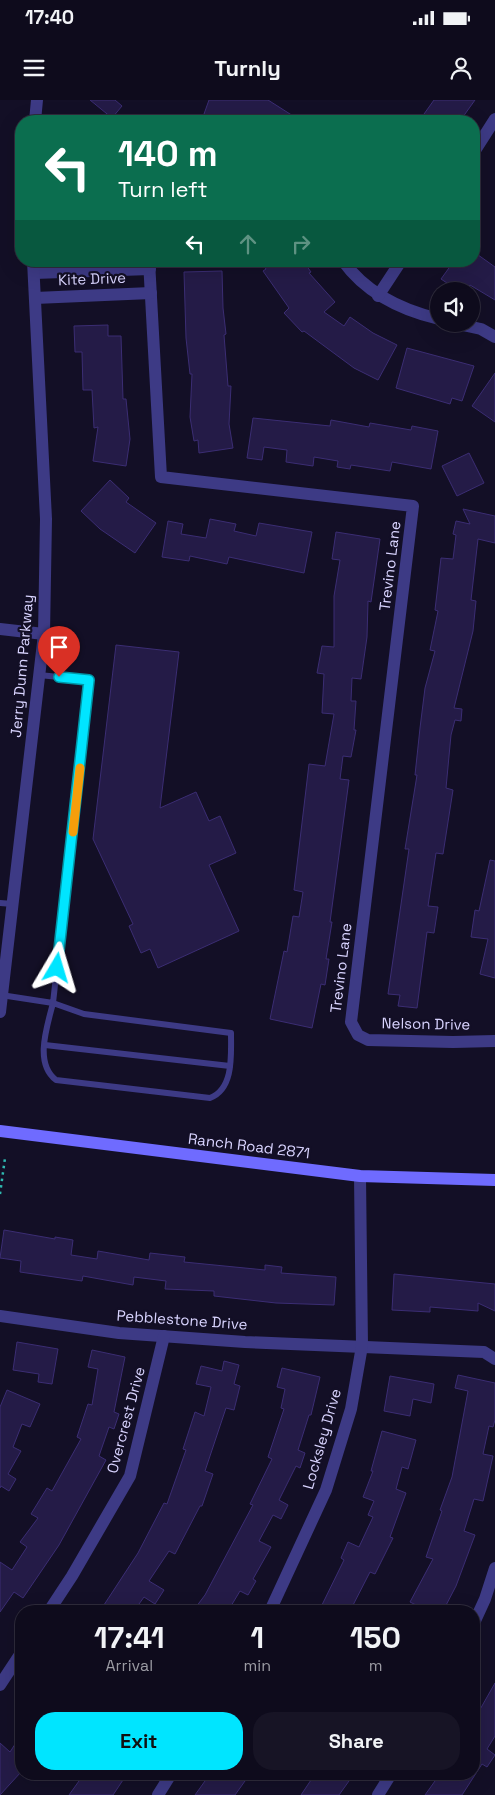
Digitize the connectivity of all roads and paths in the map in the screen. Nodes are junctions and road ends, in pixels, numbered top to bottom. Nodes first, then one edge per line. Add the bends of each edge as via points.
1 (37, 100) edge
2 (36, 115) edge
3 (495, 119) edge
4 (480, 143) edge
5 (34, 267) edge
6 (150, 267) edge
7 (347, 267) edge
8 (397, 267) edge
9 (151, 293) junction
10 (378, 296) junction
11 (35, 298) junction
12 (430, 317) edge
13 (480, 329) edge
14 (495, 337) edge
15 (0, 629) edge
16 (44, 634) junction
17 (39, 675) junction
18 (6, 904) edge
19 (1, 995) edge
20 (53, 1003) junction
21 (0, 1012) edge
22 (358, 1035) joint
23 (495, 1040) edge
24 (45, 1045) junction
25 (230, 1066) junction
26 (0, 1131) edge
27 (5, 1158) dead end
28 (360, 1176) junction
29 (495, 1180) edge
30 (0, 1194) edge
31 (0, 1316) edge
32 (164, 1336) junction
33 (362, 1346) junction
34 (495, 1360) edge
35 (495, 1568) edge
36 (53, 1605) edge
37 (273, 1605) edge
38 (480, 1609) edge
39 (15, 1662) edge
40 (0, 1685) edge
41 (167, 1780) edge
42 (387, 1780) edge
43 (158, 1795) edge
44 (378, 1795) edge

1 - 2 street
3 - 4 street
5 - 11 street, Jerry Dunn Parkway
6 - 9 street, Trevino Lane
7 - 10 street via 354,277
8 - 10 street
9 - 11 street, Kite Drive
9 - 22 street, Trevino Lane via 161,477 413,506 351,1022
10 - 12 street
11 - 16 street, Jerry Dunn Parkway via 46,519
13 - 14 street
15 - 16 street
16 - 17 street, Jerry Dunn Parkway
17 - 18 street, Jerry Dunn Parkway
17 - 20 lane via 89,680
18 - 19 street, Jerry Dunn Parkway
19 - 20 lane
19 - 21 street, Jerry Dunn Parkway
20 - 24 lane
20 - 25 lane via 84,1014 232,1033
22 - 23 street, Nelson Drive via 368,1040
24 - 25 lane
24 - 25 lane via 43,1060 48,1074 56,1080 189,1097 218,1095 229,1076
26 - 28 main road, Ranch Road 2871
27 - 30 path
28 - 29 main road, Ranch Road 2871
28 - 33 street, Locksley Drive
31 - 32 street, Pebblestone Drive
32 - 33 street, Pebblestone Drive
32 - 36 street, Overcrest Drive via 130,1476
33 - 34 street, Pebblestone Drive via 484,1352
33 - 37 street, Locksley Drive via 351,1409 326,1490
35 - 38 street
39 - 40 street
41 - 43 street
42 - 44 street

